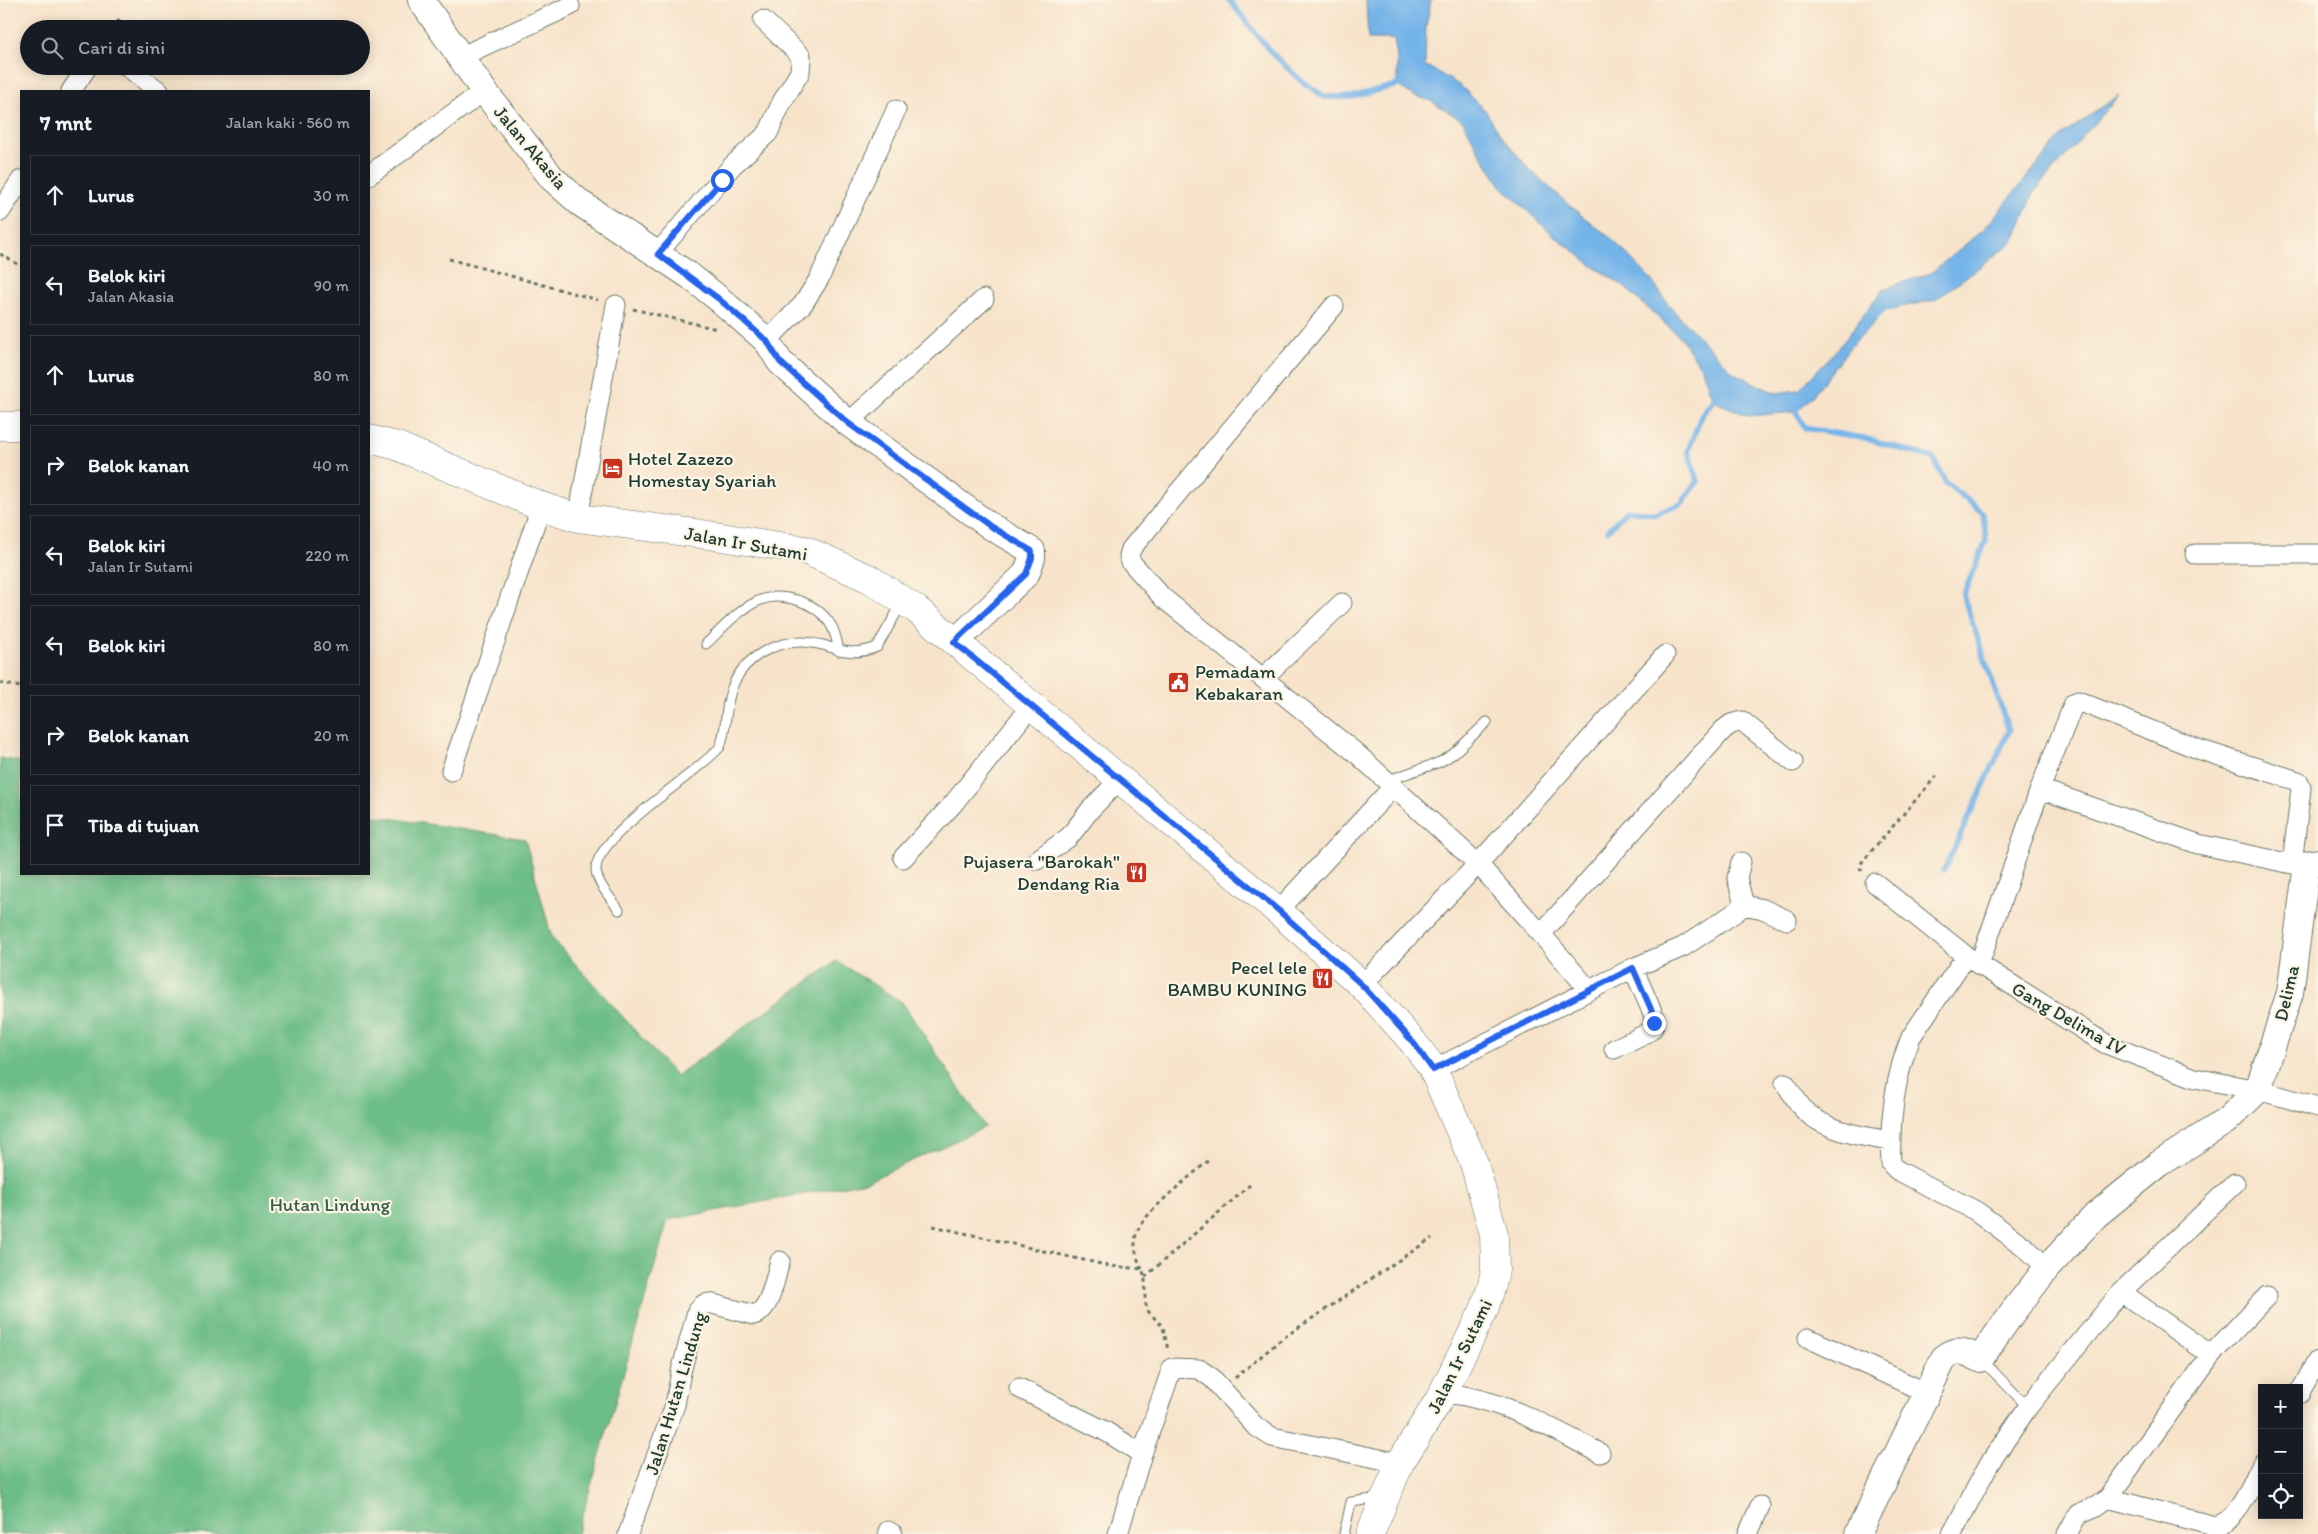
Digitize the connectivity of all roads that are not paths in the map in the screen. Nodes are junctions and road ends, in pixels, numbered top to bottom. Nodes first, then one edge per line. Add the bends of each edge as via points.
1 (421, 0) edge
2 (570, 6) dead end
3 (763, 20) dead end
4 (460, 56) junction
5 (82, 75) edge
6 (138, 75) edge
7 (71, 90) edge
8 (158, 90) edge
9 (484, 91) junction
10 (896, 110) dead end
11 (370, 174) edge
12 (20, 182) edge
13 (0, 212) edge
14 (658, 254) junction
15 (984, 299) dead end
16 (616, 305) dead end
17 (1334, 306) dead end
18 (767, 341) junction
19 (848, 423) junction
20 (0, 426) edge
21 (20, 426) edge
22 (370, 439) edge
23 (540, 506) junction
24 (578, 518) junction
25 (2195, 554) dead end
26 (2318, 554) edge
27 (903, 600) junction
28 (1342, 603) dead end
29 (954, 642) junction
30 (706, 644) dead end
31 (839, 651) junction
32 (1665, 655) dead end
33 (1263, 678) junction
34 (1031, 706) junction
35 (1487, 722) dead end
36 (1793, 762) dead end
37 (450, 771) dead end
38 (1120, 778) junction
39 (1390, 784) junction
40 (2040, 789) junction
41 (903, 858) dead end
42 (1037, 860) dead end
43 (1741, 862) dead end
44 (2306, 863) edge
45 (1478, 864) junction
46 (1875, 883) road end
47 (1744, 906) junction
48 (619, 910) dead end
49 (1278, 910) junction
50 (1787, 920) dead end
51 (1541, 934) junction
52 (1973, 960) junction
53 (1633, 968) junction
54 (1362, 985) junction
55 (1589, 990) junction
56 (1614, 1049) dead end
57 (1433, 1070) junction
58 (1785, 1083) dead end
59 (2258, 1090) junction
60 (2318, 1107) edge
61 (1891, 1141) junction
62 (2235, 1183) dead end
63 (780, 1261) dead end
64 (2047, 1268) junction
65 (2121, 1292) junction
66 (2267, 1296) dead end
67 (1808, 1338) dead end
68 (2211, 1355) junction
69 (1980, 1358) junction
70 (2317, 1361) edge
71 (2303, 1387) edge
72 (1019, 1388) dead end
73 (1443, 1393) junction
74 (1927, 1393) junction
75 (2028, 1407) junction
76 (1600, 1453) dead end
77 (1142, 1454) junction
78 (1400, 1463) junction
79 (2258, 1470) edge
80 (1384, 1497) junction
81 (2108, 1498) junction
82 (1760, 1506) dead end
83 (628, 1534) edge
84 (1118, 1534) edge
85 (1344, 1534) edge
86 (1370, 1534) edge
87 (1748, 1534) edge
88 (1858, 1534) edge
89 (1952, 1534) edge
90 (2068, 1534) edge

1 - 4 street, Jalan Akasia
2 - 4 street
3 - 14 street via 801,56 800,72 763,140 732,166
4 - 9 street, Jalan Akasia
5 - 7 street
6 - 8 street
9 - 11 street
9 - 14 street, Jalan Akasia via 552,178 580,202
10 - 18 street via 819,279 803,304
12 - 13 street
14 - 18 street, Jalan Akasia via 719,299
15 - 19 street
16 - 24 street
17 - 33 street via 1131,549 1129,556 1163,598
18 - 19 street, Jalan Akasia via 780,362
19 - 29 street, Jalan Akasia via 990,526 1032,551 1026,574
20 - 21 main road
22 - 23 main road, Jalan Ir Sutami via 418,454
23 - 24 main road, Jalan Ir Sutami
23 - 37 street
24 - 27 main road, Jalan Ir Sutami via 805,550 870,579
25 - 26 street
27 - 29 main road, Jalan Ir Sutami
27 - 31 lane via 877,647 861,653
28 - 33 street
29 - 34 main road, Jalan Ir Sutami
30 - 31 lane via 755,602 780,597 806,603 828,620
31 - 48 lane via 803,642 791,643 750,660 741,670 729,694 720,746 613,837 598,860 597,877
32 - 45 street
33 - 39 street via 1356,752
34 - 38 main road, Jalan Ir Sutami
34 - 41 street via 952,804
35 - 39 lane via 1453,754
36 - 51 street via 1742,721 1731,724
38 - 42 street via 1059,847
38 - 49 main road, Jalan Ir Sutami
39 - 45 street
39 - 49 street
40 - 44 street via 2198,844
40 - 44 street via 2074,703 2082,701 2192,747 2298,781
40 - 52 street
43 - 47 street via 1737,878
44 - 59 street, Delima via 2290,993
45 - 51 street
45 - 54 street
46 - 52 street, Gang Delima IV
47 - 50 street via 1763,909
47 - 53 street via 1683,947
49 - 54 main road, Jalan Ir Sutami
51 - 55 street
52 - 59 street, Gang Delima IV via 2115,1048 2195,1078
52 - 61 street via 1908,1043 1896,1090
53 - 55 street
53 - 56 street via 1654,1023 1646,1033
54 - 57 main road, Jalan Ir Sutami via 1413,1042
55 - 57 street
57 - 73 main road, Jalan Ir Sutami via 1474,1163 1494,1234 1496,1259 1484,1310
58 - 61 street via 1813,1118 1848,1132
59 - 60 street, Gang Delima IV
59 - 64 street via 2226,1121 2159,1164 2096,1215
61 - 64 street via 1891,1164 1897,1170 1976,1211
62 - 65 street
63 - 83 street, Jalan Hutan Lindung via 766,1306 759,1314 709,1303 697,1311 675,1405
64 - 69 street
65 - 68 street
65 - 75 street
66 - 68 street
67 - 74 street
68 - 81 street
69 - 74 street via 1952,1351 1944,1358
69 - 75 lane
70 - 71 street
72 - 77 street via 1105,1431
73 - 76 street via 1516,1410
73 - 78 main road, Jalan Ir Sutami
74 - 88 street
75 - 89 street via 1988,1464
77 - 78 street via 1172,1368 1199,1369 1223,1389 1255,1426 1272,1437
77 - 84 street
78 - 80 main road, Jalan Ir Sutami
79 - 81 street via 2234,1515 2224,1524 2214,1526
80 - 85 lane via 1351,1502
80 - 86 main road, Jalan Ir Sutami
81 - 90 street via 2078,1514
82 - 87 street

